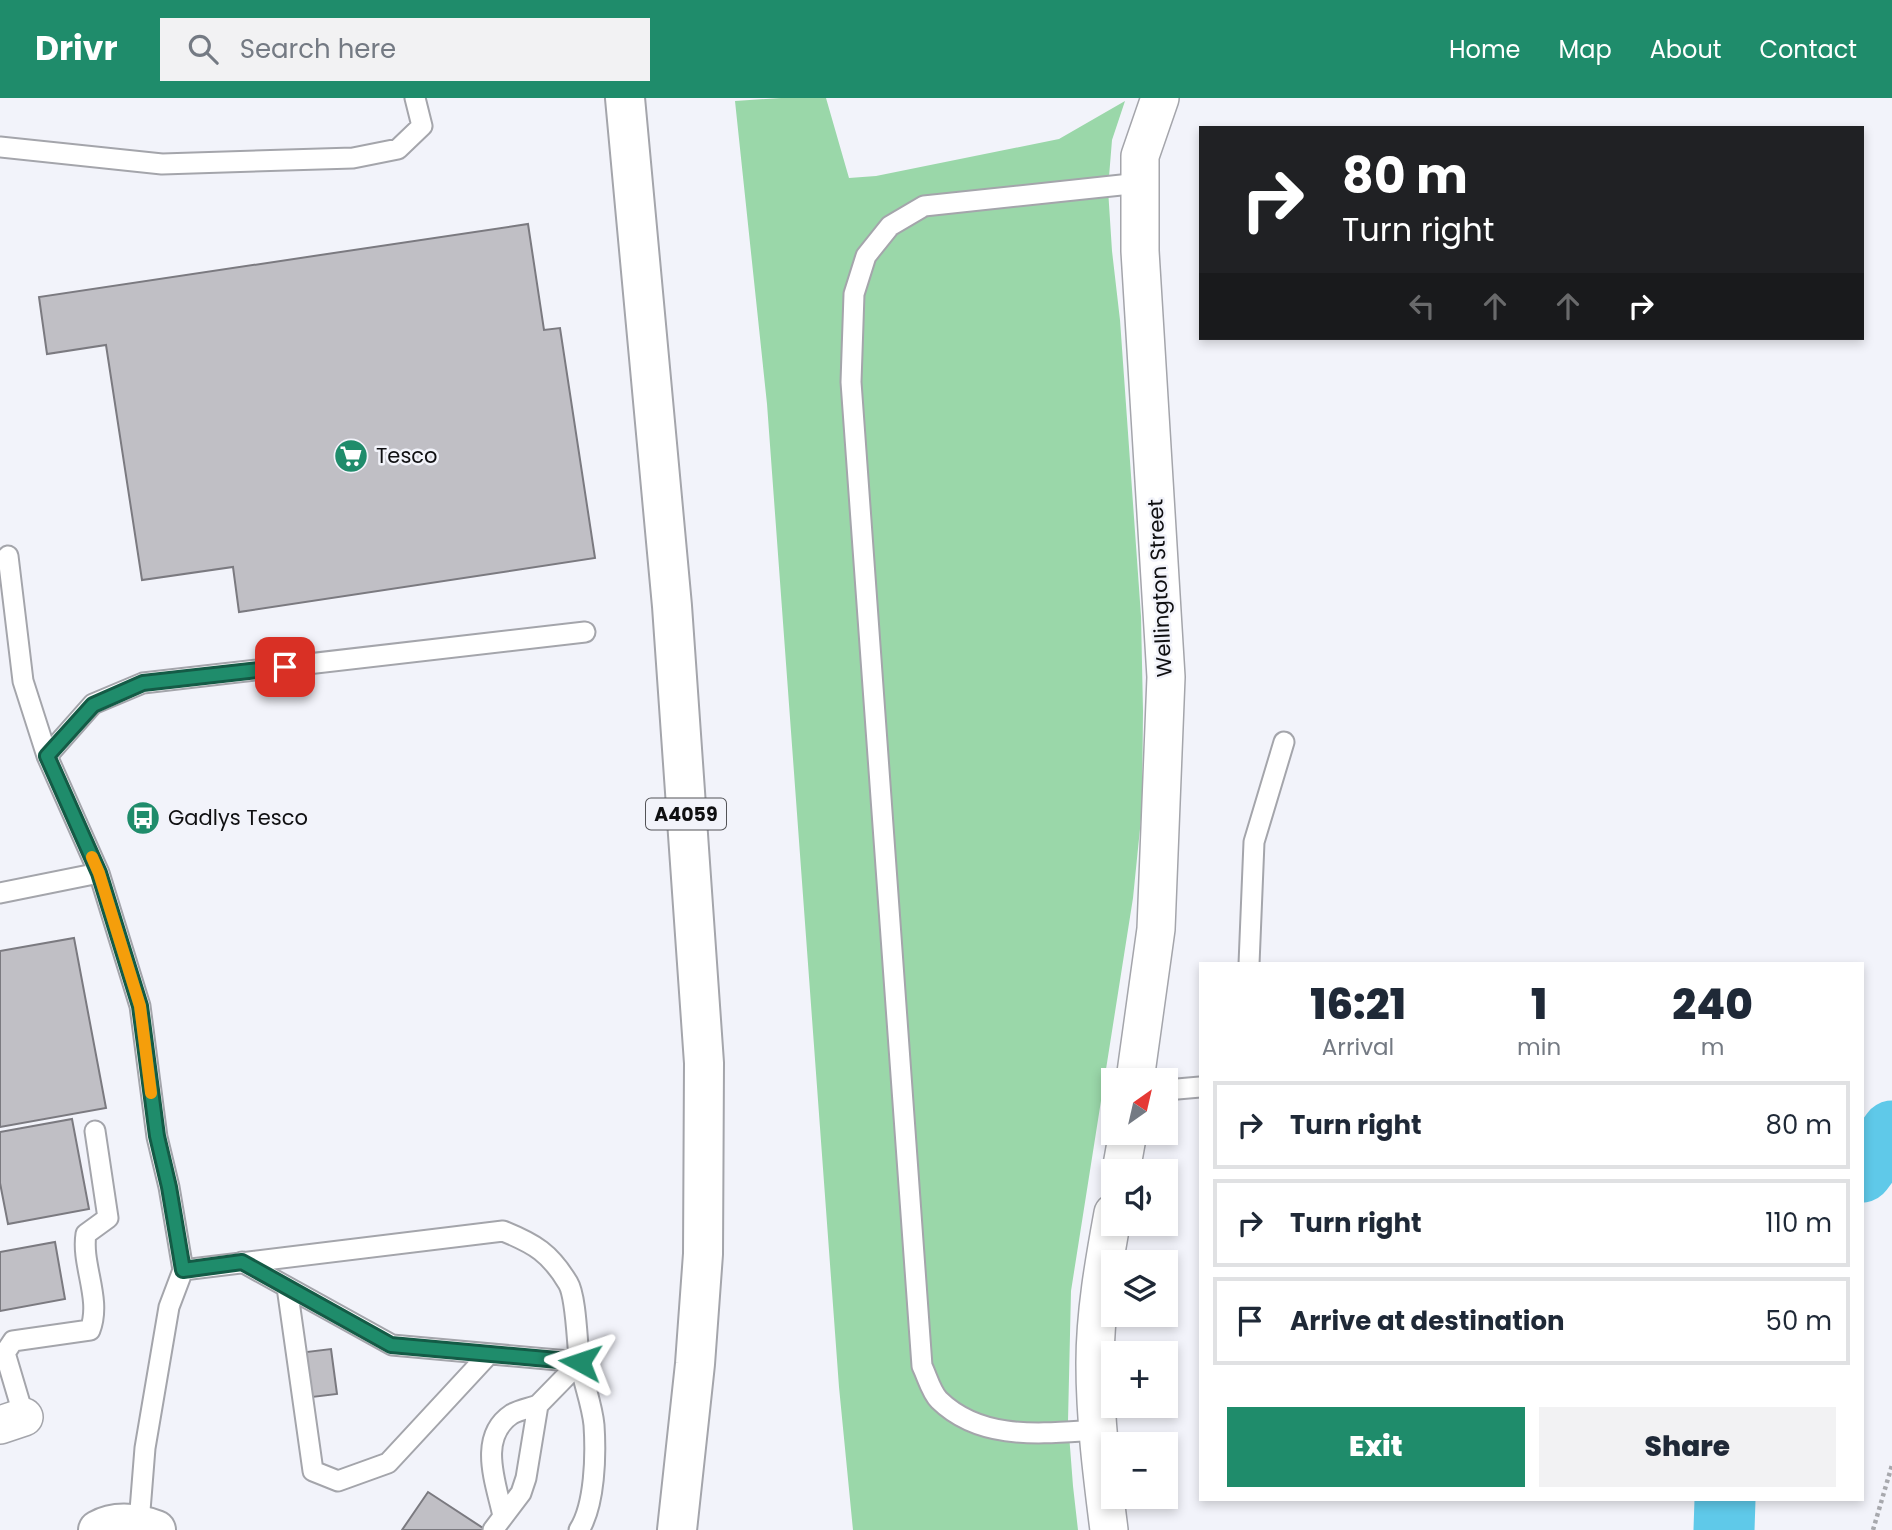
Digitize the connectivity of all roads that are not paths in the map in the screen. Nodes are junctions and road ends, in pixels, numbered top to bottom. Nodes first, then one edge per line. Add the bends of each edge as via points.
1 (415, 98) edge
2 (625, 98) edge
3 (1160, 98) edge
4 (0, 147) edge
5 (1140, 183) junction
6 (8, 556) dead end
7 (585, 632) dead end
8 (1283, 742) dead end
9 (47, 756) junction
10 (99, 873) junction
11 (0, 893) edge
12 (1249, 962) edge
13 (1137, 1068) edge
14 (1199, 1087) edge
15 (1178, 1089) edge
16 (95, 1131) dead end
17 (1109, 1236) edge
18 (242, 1262) junction
19 (183, 1270) junction
20 (287, 1287) junction
21 (489, 1354) junction
22 (580, 1362) junction
23 (538, 1405) junction
24 (12, 1421) edge
25 (1099, 1430) junction
26 (498, 1523) edge
27 (147, 1527) edge
28 (98, 1530) edge
29 (579, 1530) edge
30 (677, 1530) edge
31 (1109, 1530) edge

1 - 4 lane via 422,126 398,149 353,158 162,164
2 - 30 main road, A4059 via 672,606 704,1063 703,1254
3 - 5 street, Wellington Street via 1140,156
5 - 13 street, Wellington Street via 1140,251 1166,677 1156,929
5 - 25 lane via 924,206 890,226 866,256 854,294 851,334 922,1366 938,1398 968,1421 1001,1431
6 - 9 lane via 23,681
7 - 9 lane via 143,683 93,705
8 - 12 lane via 1254,842
9 - 10 lane
10 - 11 lane
10 - 19 lane via 140,1006 157,1136
14 - 15 lane
16 - 24 lane via 108,1218 86,1234 84,1248 94,1319 90,1330 13,1341 5,1353
17 - 25 street via 1095,1363
18 - 19 lane
18 - 20 lane
18 - 22 lane via 503,1231 550,1256 570,1287
19 - 27 lane via 169,1307 145,1448
20 - 21 lane via 391,1345
20 - 21 lane via 313,1471 338,1481 388,1463
21 - 22 lane
22 - 23 lane
22 - 29 lane via 594,1424 592,1495
23 - 26 lane via 521,1493
23 - 26 lane via 512,1415 495,1432 491,1447
25 - 31 street
27 - 28 main road

